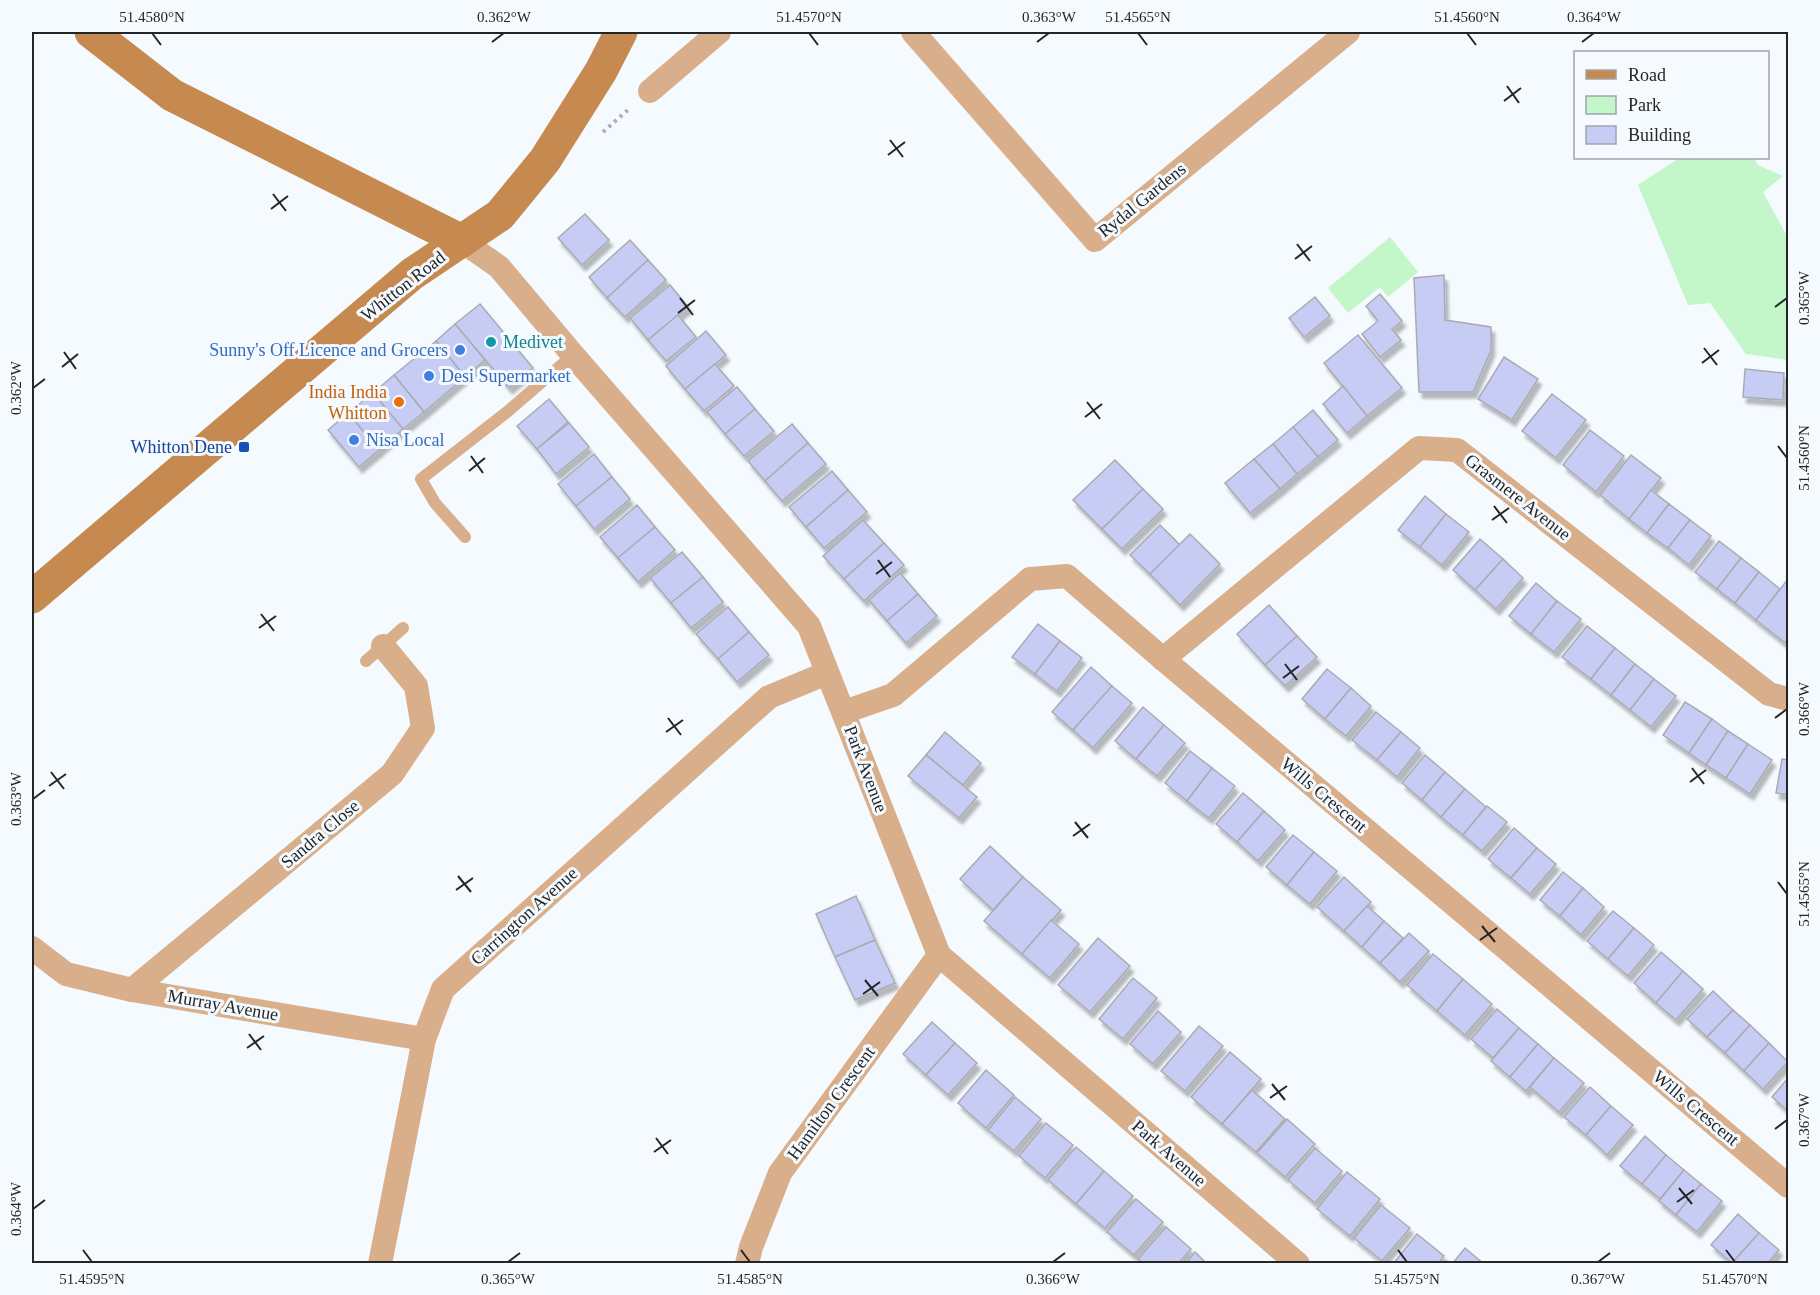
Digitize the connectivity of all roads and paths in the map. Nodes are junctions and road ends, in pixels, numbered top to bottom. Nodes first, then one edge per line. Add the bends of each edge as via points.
1 (91, 32) edge
2 (621, 32) edge
3 (719, 32) edge
4 (913, 32) edge
5 (1348, 32) edge
6 (650, 91) dead end
7 (462, 241) junction
8 (573, 355) junction
9 (465, 537) dead end
10 (32, 597) edge
11 (403, 628) dead end
12 (374, 654) joint
13 (1163, 659) junction
14 (827, 673) junction
15 (1788, 699) edge
16 (843, 712) junction
17 (32, 948) edge
18 (939, 955) junction
19 (132, 990) junction
20 (424, 1039) junction
21 (1788, 1186) edge
22 (380, 1263) edge
23 (747, 1263) edge
24 (1298, 1263) edge

1 - 7 main road via 172,95
2 - 7 main road, Whitton Road via 545,160 501,215
3 - 6 street
4 - 5 street, Rydal Gardens via 1095,240
7 - 8 street, Park Avenue via 499,267
7 - 10 main road, Whitton Road via 412,274
8 - 9 lane via 422,479 435,503
8 - 14 street, Park Avenue via 809,626
11 - 12 lane
12 - 19 street, Sandra Close via 416,686 423,728 392,774
13 - 15 street, Grasmere Avenue via 1419,448 1457,450 1769,694
13 - 16 street, Wills Crescent via 1067,576 1030,579 893,695
13 - 21 street, Wills Crescent
14 - 16 street, Park Avenue
14 - 20 street, Carrington Avenue via 769,697 443,989
16 - 18 street, Park Avenue
17 - 19 street, Murray Avenue via 66,974
18 - 23 street, Hamilton Crescent via 780,1173
18 - 24 street, Park Avenue
19 - 20 street, Murray Avenue
20 - 22 street, Carrington Avenue

